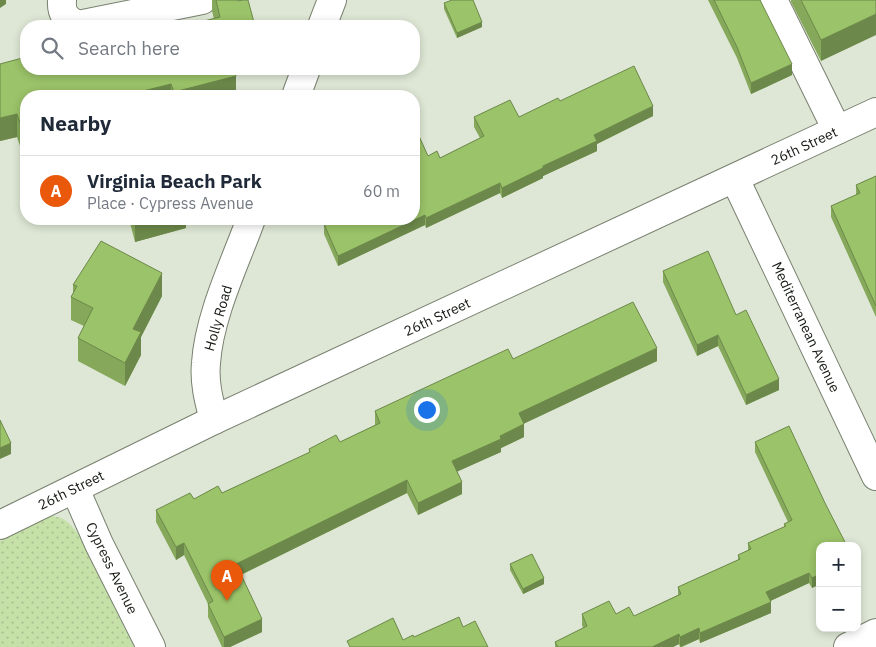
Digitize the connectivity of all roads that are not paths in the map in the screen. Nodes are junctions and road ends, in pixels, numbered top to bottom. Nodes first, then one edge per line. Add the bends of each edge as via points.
1 (62, 0) edge
2 (202, 0) edge
3 (332, 0) edge
4 (773, 0) edge
5 (67, 20) edge
6 (103, 20) edge
7 (324, 20) edge
8 (304, 75) edge
9 (298, 90) edge
10 (876, 112) edge
11 (837, 130) junction
12 (735, 179) junction
13 (250, 225) edge
14 (214, 420) junction
15 (876, 476) edge
16 (75, 489) junction
17 (0, 525) edge
18 (876, 633) edge
19 (151, 647) edge
20 (848, 647) edge

1 - 5 street
2 - 6 street
3 - 7 street
4 - 11 street
8 - 9 street
10 - 11 street, 26th Street
11 - 12 street, 26th Street
12 - 14 street, 26th Street
12 - 15 street, Mediterranean Avenue
13 - 14 street, Holly Road via 216,314 206,362 207,395
14 - 16 street, 26th Street
16 - 17 street, 26th Street
16 - 19 street, Cypress Avenue
18 - 20 street

